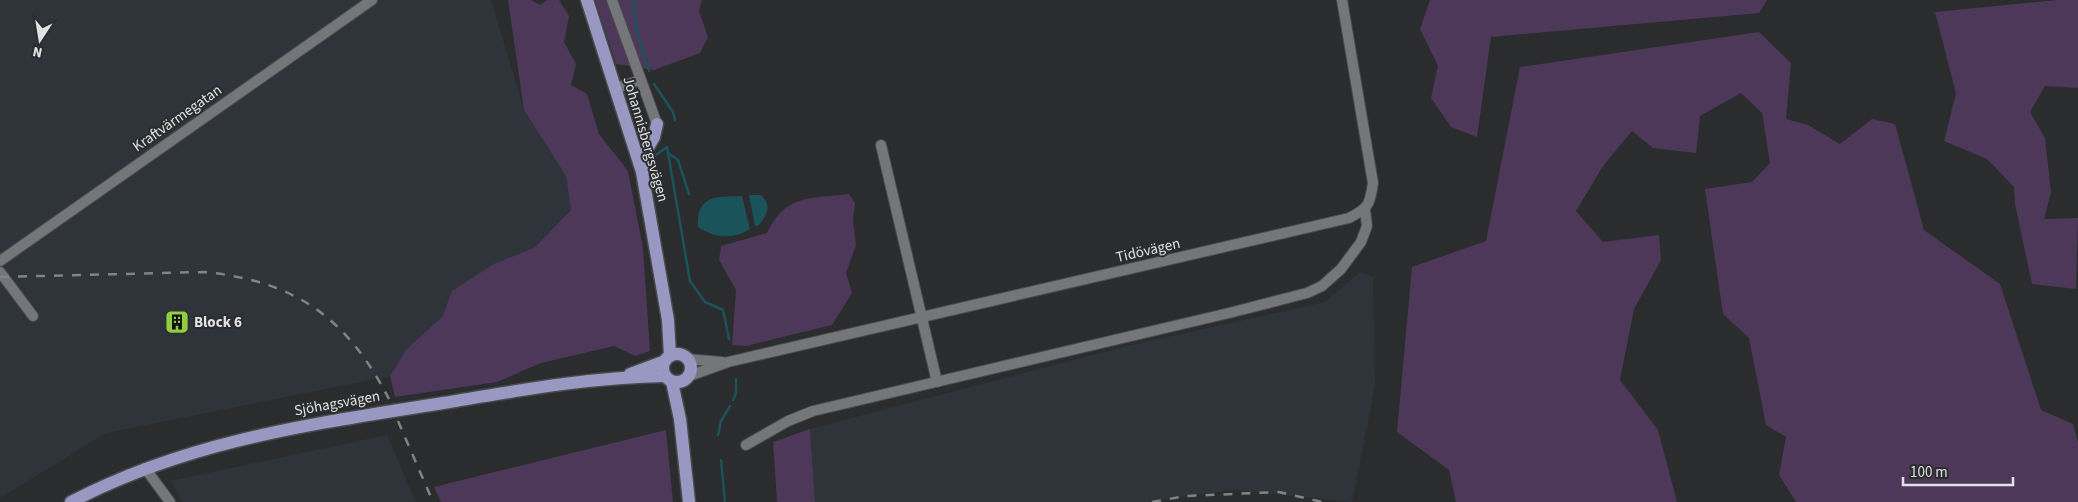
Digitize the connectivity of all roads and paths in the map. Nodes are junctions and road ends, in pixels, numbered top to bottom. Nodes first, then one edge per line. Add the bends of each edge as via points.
1 (372, 0) edge
2 (587, 0) edge
3 (612, 0) edge
4 (1342, 0) edge
5 (641, 80) junction
6 (616, 88) junction
7 (657, 124) joint
8 (881, 145) dead end
9 (642, 172) junction
10 (1365, 210) junction
11 (0, 261) edge
12 (0, 272) edge
13 (34, 316) dead end
14 (922, 318) junction
15 (676, 358) junction
16 (728, 362) junction
17 (618, 378) junction
18 (677, 379) junction
19 (937, 382) junction
20 (746, 445) dead end
21 (145, 468) junction
22 (71, 502) edge
23 (170, 502) edge
24 (689, 502) edge

1 - 11 street, Kraftvärmegatan
2 - 6 main road, Johannisbergsvägen
3 - 5 street
4 - 10 street via 1373,182
5 - 6 street
5 - 7 street
6 - 9 main road, Johannisbergsvägen
7 - 9 main road
8 - 14 street
9 - 15 main road, Johannisbergsvägen
10 - 14 street, Tidövägen via 1349,218
10 - 19 street via 1367,226 1362,242 1341,269 1322,286 1307,293
12 - 13 street
14 - 16 street, Tidövägen
14 - 19 street
15 - 16 street, Tidövägen
15 - 17 main road, Sjöhagsvägen
15 - 18 main road via 663,367
15 - 18 main road via 691,370
16 - 18 street, Tidövägen
17 - 18 main road, Sjöhagsvägen
17 - 21 main road, Sjöhagsvägen via 277,430
18 - 24 main road
19 - 20 street via 803,414
21 - 22 main road, Sjöhagsvägen
21 - 23 street

